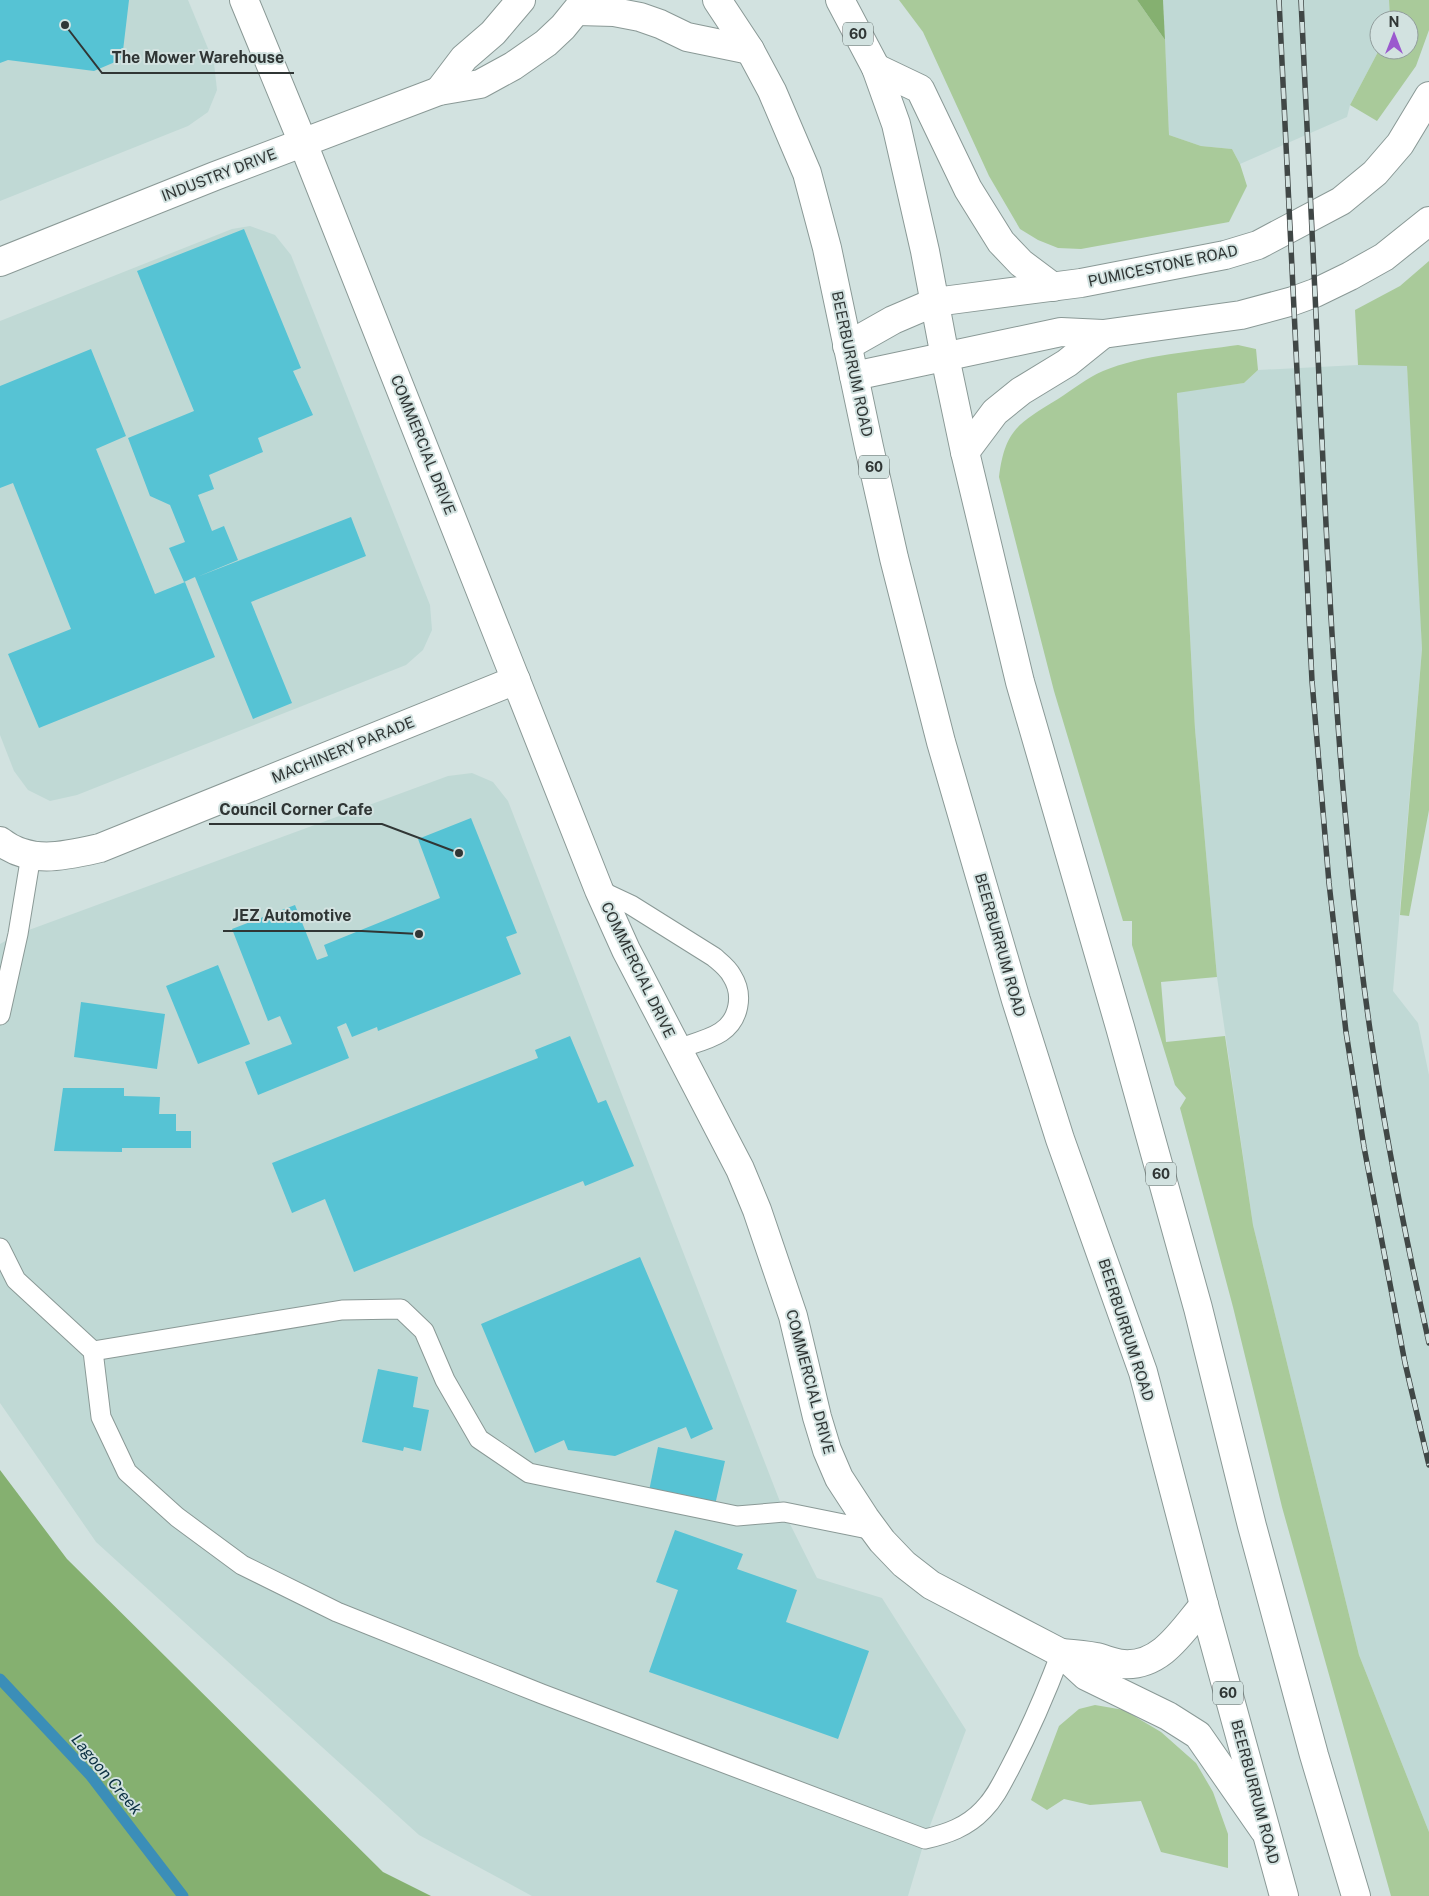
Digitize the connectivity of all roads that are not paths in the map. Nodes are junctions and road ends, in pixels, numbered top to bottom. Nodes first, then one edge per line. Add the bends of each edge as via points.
1 (244, 0) edge
2 (521, 0) edge
3 (717, 0) edge
4 (840, 0) edge
5 (582, 5) edge
6 (750, 50) junction
7 (876, 68) junction
8 (439, 91) junction
9 (1429, 96) edge
10 (303, 142) junction
11 (1429, 221) edge
12 (0, 262) edge
13 (1053, 287) junction
14 (935, 302) junction
15 (1103, 334) junction
16 (847, 346) junction
17 (945, 357) junction
18 (854, 376) junction
19 (965, 452) junction
20 (516, 680) junction
21 (0, 840) edge
22 (31, 855) junction
23 (599, 890) junction
24 (0, 1015) edge
25 (677, 1049) junction
26 (0, 1248) edge
27 (92, 1351) junction
28 (873, 1530) junction
29 (1204, 1605) junction
30 (1061, 1653) junction
31 (1266, 1832) junction
32 (1284, 1896) edge
33 (1356, 1896) edge

1 - 10 main road, COMMERCIAL DRIVE
2 - 8 main road via 493,33 464,58
3 - 6 main road, BEERBURRUM ROAD / 60
4 - 7 main road, 60
5 - 6 main road via 640,17 687,37
5 - 8 main road, INDUSTRY DRIVE via 563,28 513,66 480,84
6 - 16 main road, BEERBURRUM ROAD / 60 via 772,91 807,174 827,248
7 - 13 main road via 920,89 968,189 1001,242 1021,263
7 - 14 main road, 60 via 896,124
8 - 10 main road, INDUSTRY DRIVE
9 - 13 main road, PUMICESTONE ROAD via 1400,144 1375,173 1341,201 1258,245 1225,255
10 - 12 main road, INDUSTRY DRIVE
10 - 20 main road, COMMERCIAL DRIVE
11 - 15 main road via 1384,257 1293,301 1241,315
13 - 14 main road, PUMICESTONE ROAD
14 - 16 main road, PUMICESTONE ROAD via 893,320
14 - 17 main road, 60
15 - 17 main road via 1061,332
15 - 19 main road via 995,412
16 - 18 main road, BEERBURRUM ROAD / 60
17 - 18 main road
17 - 19 main road, 60
18 - 29 main road, BEERBURRUM ROAD / 60 via 894,558 941,742 1060,1139 1142,1372
19 - 33 main road, 60 via 1020,682 1193,1289 1255,1536
20 - 22 main road, MACHINERY PARADE via 100,848 44,858
20 - 23 main road, COMMERCIAL DRIVE
21 - 22 main road, MACHINERY PARADE via 19,853
22 - 24 lane
23 - 25 main road, COMMERCIAL DRIVE
23 - 25 lane, COMMERCIAL DRIVE via 631,905 714,957 734,978 739,1007 733,1020 721,1032
25 - 28 main road, COMMERCIAL DRIVE via 740,1169 757,1210 792,1316 827,1450 838,1478
26 - 27 lane via 16,1280
27 - 28 lane via 342,1310 401,1309 424,1331 445,1380 478,1439 529,1473 737,1516 784,1512
27 - 30 lane via 101,1417 127,1472 177,1517 242,1565 337,1612 926,1840 966,1824 996,1794 1030,1731
28 - 30 main road, COMMERCIAL DRIVE via 904,1564 931,1585
29 - 30 main road, COMMERCIAL DRIVE via 1169,1646 1156,1657 1142,1662 1124,1664
29 - 31 main road, BEERBURRUM ROAD / 60
30 - 31 main road, COMMERCIAL DRIVE via 1086,1676 1168,1716 1198,1735
31 - 32 main road, BEERBURRUM ROAD / 60

